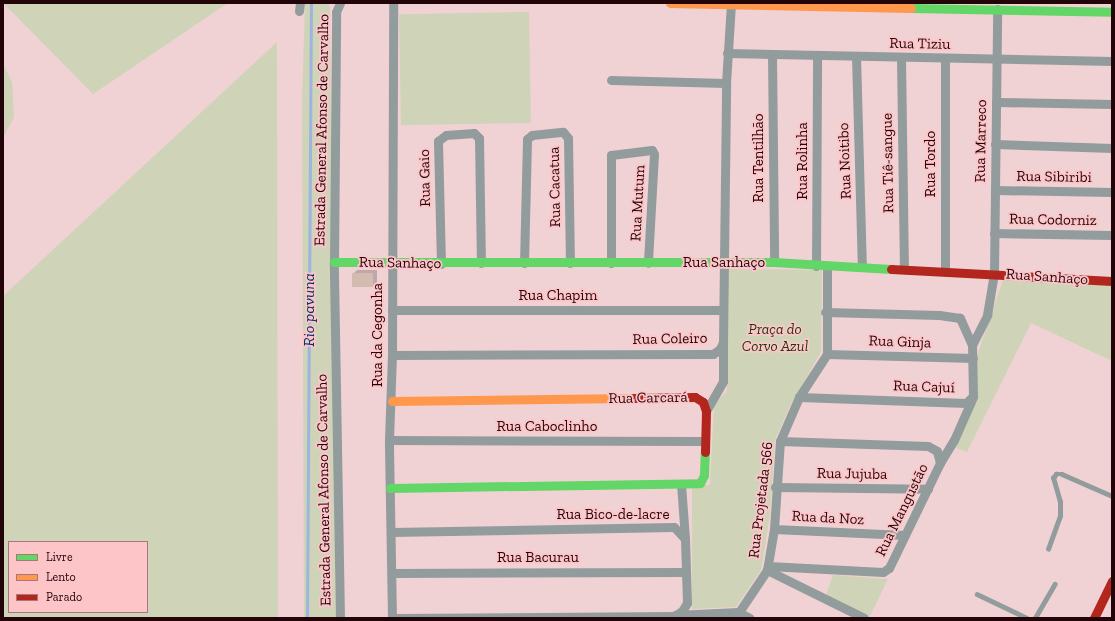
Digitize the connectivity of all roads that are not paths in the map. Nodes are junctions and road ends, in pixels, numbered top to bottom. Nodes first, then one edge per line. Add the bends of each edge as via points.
1 (340, 3) edge
2 (393, 3) edge
3 (670, 3) edge
4 (731, 4) edge
5 (823, 4) edge
6 (997, 9) junction
7 (1112, 12) edge
8 (727, 53) junction
9 (772, 54) junction
10 (817, 55) junction
11 (856, 56) junction
12 (901, 57) junction
13 (945, 58) junction
14 (996, 60) junction
15 (1112, 61) edge
16 (611, 80) dead end
17 (726, 83) junction
18 (996, 102) junction
19 (1112, 104) edge
20 (995, 144) junction
21 (1112, 148) edge
22 (995, 190) junction
23 (1112, 192) edge
24 (994, 234) junction
25 (1112, 235) edge
26 (334, 262) junction
27 (774, 262) junction
28 (482, 263) junction
29 (524, 263) junction
30 (570, 263) junction
31 (611, 263) junction
32 (648, 263) junction
33 (391, 264) junction
34 (441, 264) junction
35 (724, 264) junction
36 (862, 265) junction
37 (816, 266) junction
38 (827, 267) junction
39 (904, 268) junction
40 (945, 270) junction
41 (994, 273) junction
42 (1112, 281) edge
43 (392, 310) junction
44 (723, 310) junction
45 (825, 312) junction
46 (723, 342) junction
47 (972, 346) junction
48 (827, 354) junction
49 (392, 355) junction
50 (973, 358) junction
51 (973, 396) junction
52 (799, 397) junction
53 (392, 401) junction
54 (706, 411) junction
55 (389, 440) junction
56 (705, 441) junction
57 (780, 441) junction
58 (940, 463) junction
59 (681, 484) junction
60 (775, 487) junction
61 (390, 488) junction
62 (928, 489) junction
63 (1112, 496) edge
64 (774, 529) junction
65 (391, 532) junction
66 (905, 535) junction
67 (685, 539) junction
68 (1048, 549) dead end
69 (767, 568) junction
70 (685, 572) junction
71 (392, 573) junction
72 (1112, 581) edge
73 (1055, 584) dead end
74 (977, 594) dead end
75 (736, 615) edge
76 (674, 616) junction
77 (548, 617) edge
78 (340, 618) edge
79 (392, 618) edge
80 (396, 618) edge
81 (750, 618) edge
82 (864, 618) edge
83 (1027, 618) edge
84 (1035, 618) edge
85 (1094, 618) edge

1 - 26 street, Estrada General Afonso de Carvalho via 336,12
2 - 33 street, Rua da Cegonha
3 - 4 street
4 - 5 street
4 - 8 street, Rua Coleiro
5 - 6 street
6 - 7 street
6 - 14 street, Rua Marreco
8 - 9 street, Rua Tiziu
8 - 17 street, Rua Coleiro
9 - 10 street, Rua Tiziu
9 - 27 street, Rua Tentilhão
10 - 11 street, Rua Tiziu
10 - 37 street, Rua Rolinha
11 - 12 street, Rua Tiziu
11 - 36 street, Rua Noitibo
12 - 13 street, Rua Tiziu
12 - 39 street, Rua Tiê-sangue
13 - 14 street, Rua Tiziu
13 - 40 street, Rua Tordo
14 - 15 street, Rua Tiziu
14 - 18 street, Rua Marreco
16 - 17 street
17 - 35 street, Rua Coleiro
18 - 19 street
18 - 20 street, Rua Marreco
20 - 21 street
20 - 22 street, Rua Marreco
22 - 23 street, Rua Sibiribi
22 - 24 street, Rua Marreco
24 - 25 street, Rua Codorniz
24 - 41 street, Rua Marreco
26 - 33 street, Rua Sanhaço
26 - 78 street, Estrada General Afonso de Carvalho
27 - 35 street, Rua Sanhaço
27 - 37 street, Rua Sanhaço
28 - 29 street, Rua Sanhaço
28 - 34 street, Rua Sanhaço
28 - 34 street, Rua Gaio via 479,138 474,133 446,135 438,141
29 - 30 street, Rua Sanhaço
29 - 30 street, Rua Cacatua via 527,139 532,135 563,132 568,138
30 - 31 street, Rua Sanhaço
31 - 32 street, Rua Sanhaço
31 - 32 street, Rua Mutum via 611,155 652,150 654,154
32 - 35 street, Rua Sanhaço
33 - 34 street, Rua Sanhaço
33 - 43 street, Rua da Cegonha
35 - 44 street, Rua Coleiro
36 - 38 street, Rua Sanhaço
36 - 39 street, Rua Sanhaço
37 - 38 street, Rua Sanhaço
38 - 45 street
39 - 40 street, Rua Sanhaço
40 - 41 street, Rua Sanhaço
41 - 42 street, Rua Sanhaço
41 - 47 street, Rua Marreco via 987,315
43 - 44 street, Rua Chapim
43 - 49 street, Rua da Cegonha
44 - 46 street, Rua Coleiro
45 - 47 street, Rua Cajuí via 956,317 962,321
45 - 48 street
46 - 49 street, Rua Coleiro via 720,350 713,354
46 - 54 street via 722,382
47 - 50 street, Rua Cajuí
48 - 50 street, Rua Ginja
48 - 52 street, Rua Projetada 566
49 - 53 street, Rua da Cegonha
50 - 51 street, Rua Cajuí
51 - 52 street, Rua Cajuí via 966,403
51 - 58 street via 954,440
52 - 57 street, Rua Projetada 566
53 - 54 street, Rua Carcará via 695,398 703,402
53 - 55 street, Rua da Cegonha
54 - 56 street, Rua Carcará
55 - 56 street, Rua Caboclinho
55 - 61 street, Rua da Cegonha
56 - 59 street, Rua Carcará via 702,481
57 - 58 street, Rua Mangustão via 928,446 937,452
57 - 60 street, Rua Projetada 566
58 - 62 street, Rua Mangustão
59 - 61 street, Rua Carcará
59 - 67 street
60 - 62 street, Rua Jujuba
60 - 64 street, Rua Projetada 566
61 - 65 street, Rua da Cegonha
62 - 66 street, Rua Mangustão
63 - 68 lane via 1062,474 1056,474 1053,478 1060,502 1060,516
64 - 66 street, Rua da Noz
64 - 69 street, Rua Projetada 566
65 - 67 street, Rua Bico-de-lacre via 674,527
65 - 71 street, Rua da Cegonha
66 - 69 street, Rua Mangustão via 889,568 883,572
67 - 70 street, Rua Bico-de-lacre
69 - 75 street, Rua Projetada 566
69 - 82 street
70 - 71 street, Rua Bacurau
70 - 76 street, Rua Bico-de-lacre via 687,603 682,611
71 - 79 street, Rua da Cegonha
72 - 85 street
73 - 84 lane
74 - 83 lane
75 - 76 street
75 - 81 street
76 - 77 street
77 - 80 street

